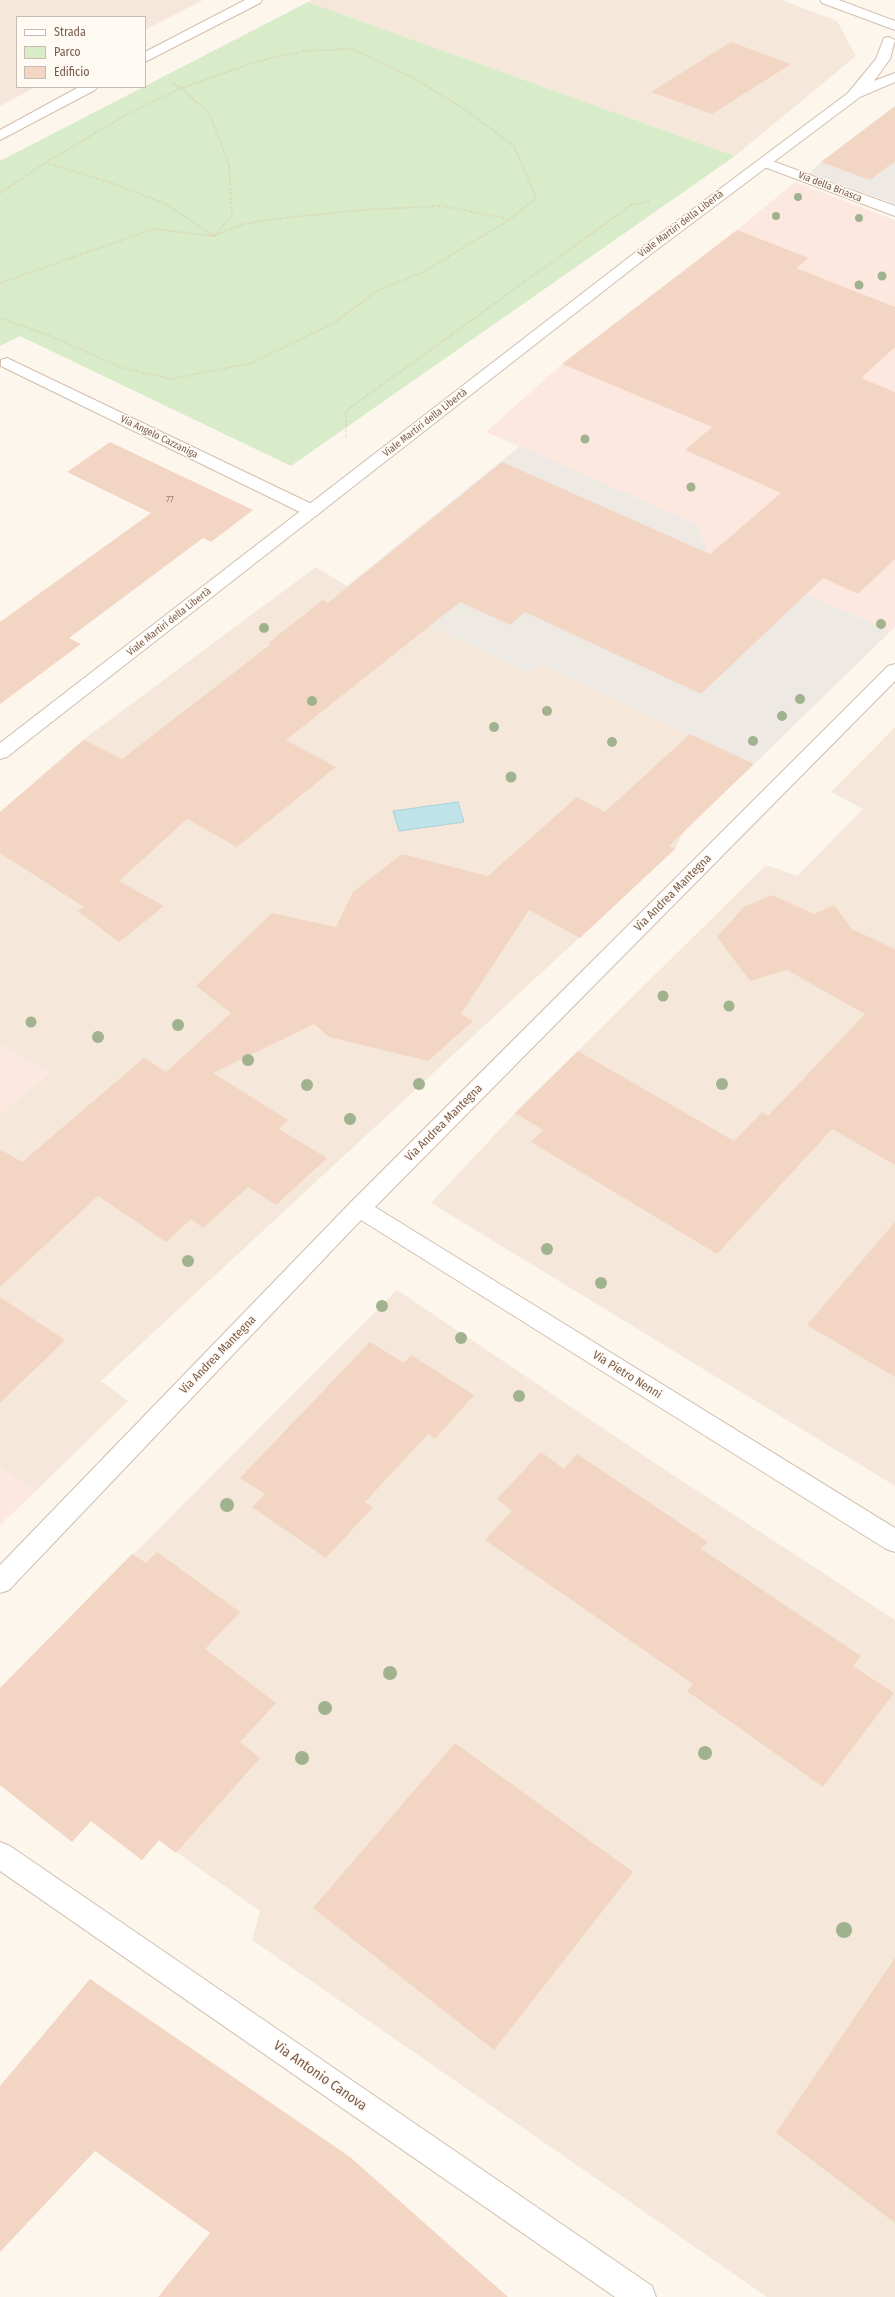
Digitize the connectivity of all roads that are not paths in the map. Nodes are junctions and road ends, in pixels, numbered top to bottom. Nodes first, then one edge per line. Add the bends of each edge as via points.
1 (255, 0) edge
2 (827, 0) edge
3 (895, 26) edge
4 (892, 45) edge
5 (146, 57) edge
6 (895, 77) edge
7 (88, 88) edge
8 (853, 96) junction
9 (0, 136) edge
10 (764, 162) junction
11 (895, 211) edge
12 (7, 363) dead end
13 (312, 511) junction
14 (895, 670) edge
15 (0, 754) edge
16 (359, 1208) junction
17 (895, 1540) edge
18 (0, 1582) edge
19 (0, 1855) edge
20 (640, 2297) edge

1 - 5 street
2 - 3 street
3 - 4 street, Viale Martiri della Libertà via 890,33
4 - 8 street, Viale Martiri della Libertà via 876,70
6 - 8 street, Viale Martiri della Libertà
7 - 9 street
8 - 10 street, Viale Martiri della Libertà
10 - 11 street, Via della Briasca
10 - 13 street, Viale Martiri della Libertà
12 - 13 street, Via Angelo Cazzaniga
13 - 15 street, Viale Martiri della Libertà
14 - 16 street, Via Andrea Mantegna
16 - 17 street, Via Pietro Nenni
16 - 18 street, Via Andrea Mantegna
19 - 20 street, Via Antonio Canova

